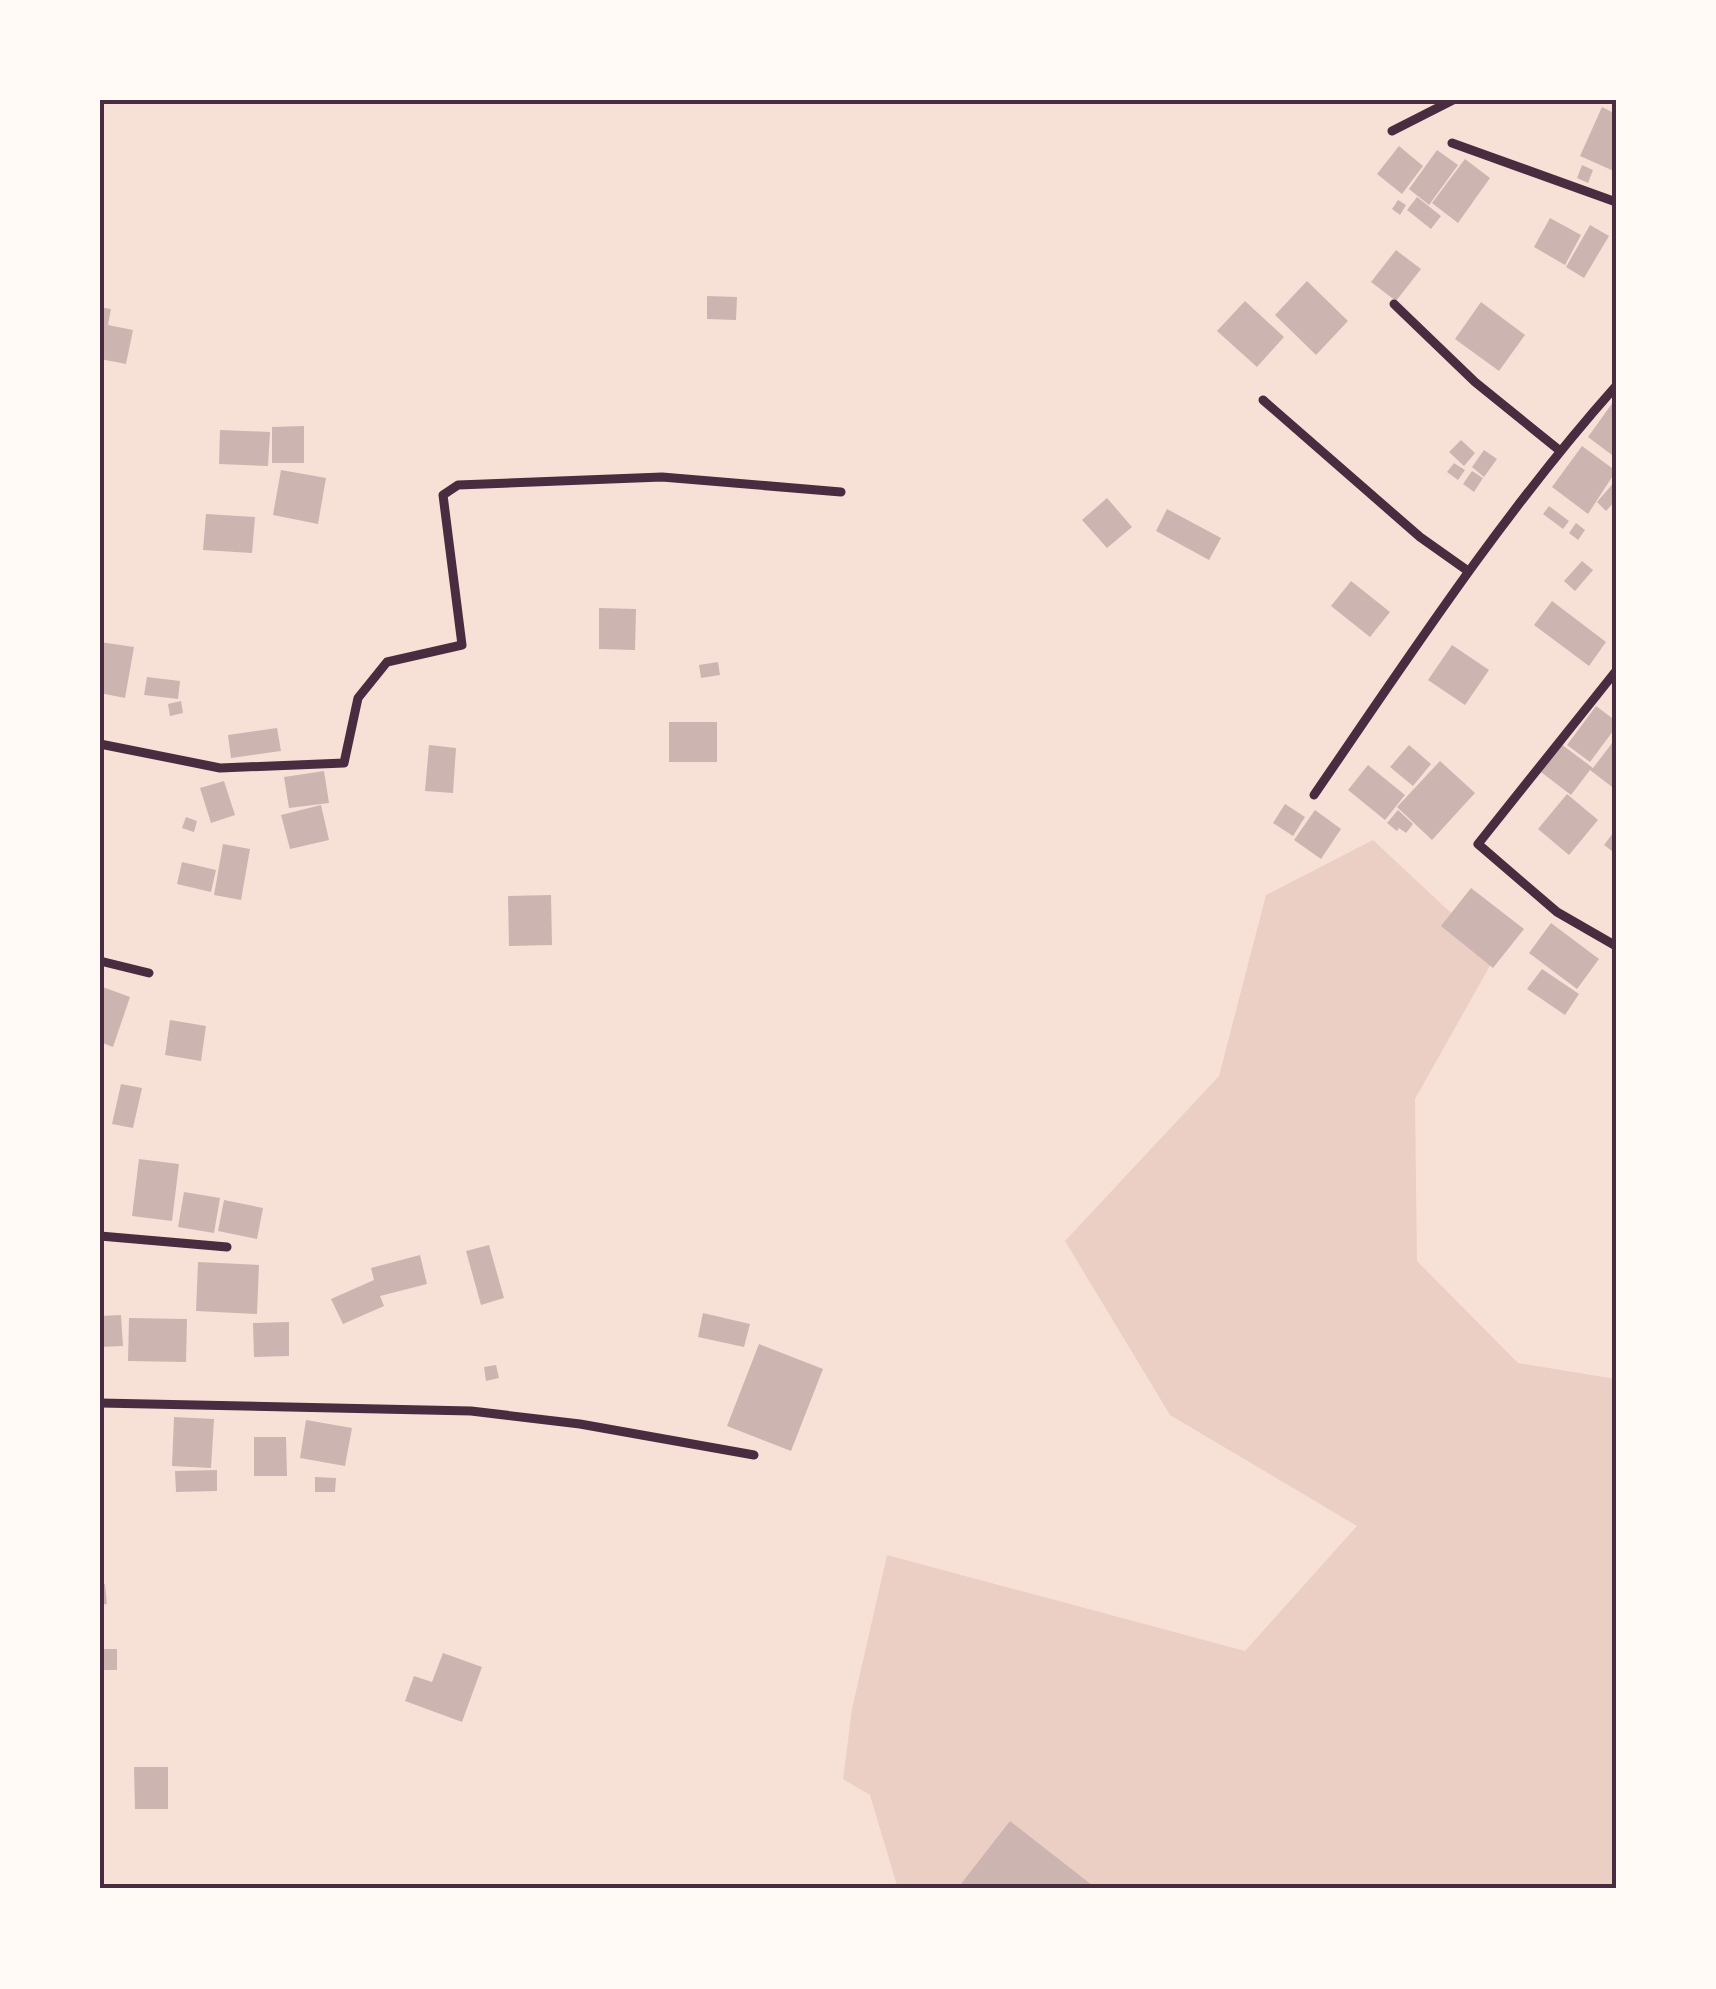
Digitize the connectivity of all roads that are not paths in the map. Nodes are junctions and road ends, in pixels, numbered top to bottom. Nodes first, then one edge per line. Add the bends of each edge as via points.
1 (1452, 100) edge
2 (1392, 130) dead end
3 (1452, 142) dead end
4 (1616, 202) edge
5 (1394, 304) dead end
6 (1616, 386) edge
7 (1263, 400) dead end
8 (1560, 450) junction
9 (841, 492) dead end
10 (1468, 571) junction
11 (1615, 676) edge
12 (100, 744) edge
13 (1314, 796) dead end
14 (1616, 946) edge
15 (100, 961) edge
16 (149, 973) dead end
17 (100, 1236) edge
18 (227, 1247) dead end
19 (100, 1403) edge
20 (754, 1456) dead end

1 - 2 street
3 - 4 street
5 - 8 street
6 - 8 street
7 - 10 street
8 - 10 street
9 - 12 street via 662,476 458,485 442,495 462,644 387,662 358,698 344,762 220,768
10 - 13 street
11 - 14 street via 1478,844 1557,912
15 - 16 street
17 - 18 street
19 - 20 street via 471,1412

